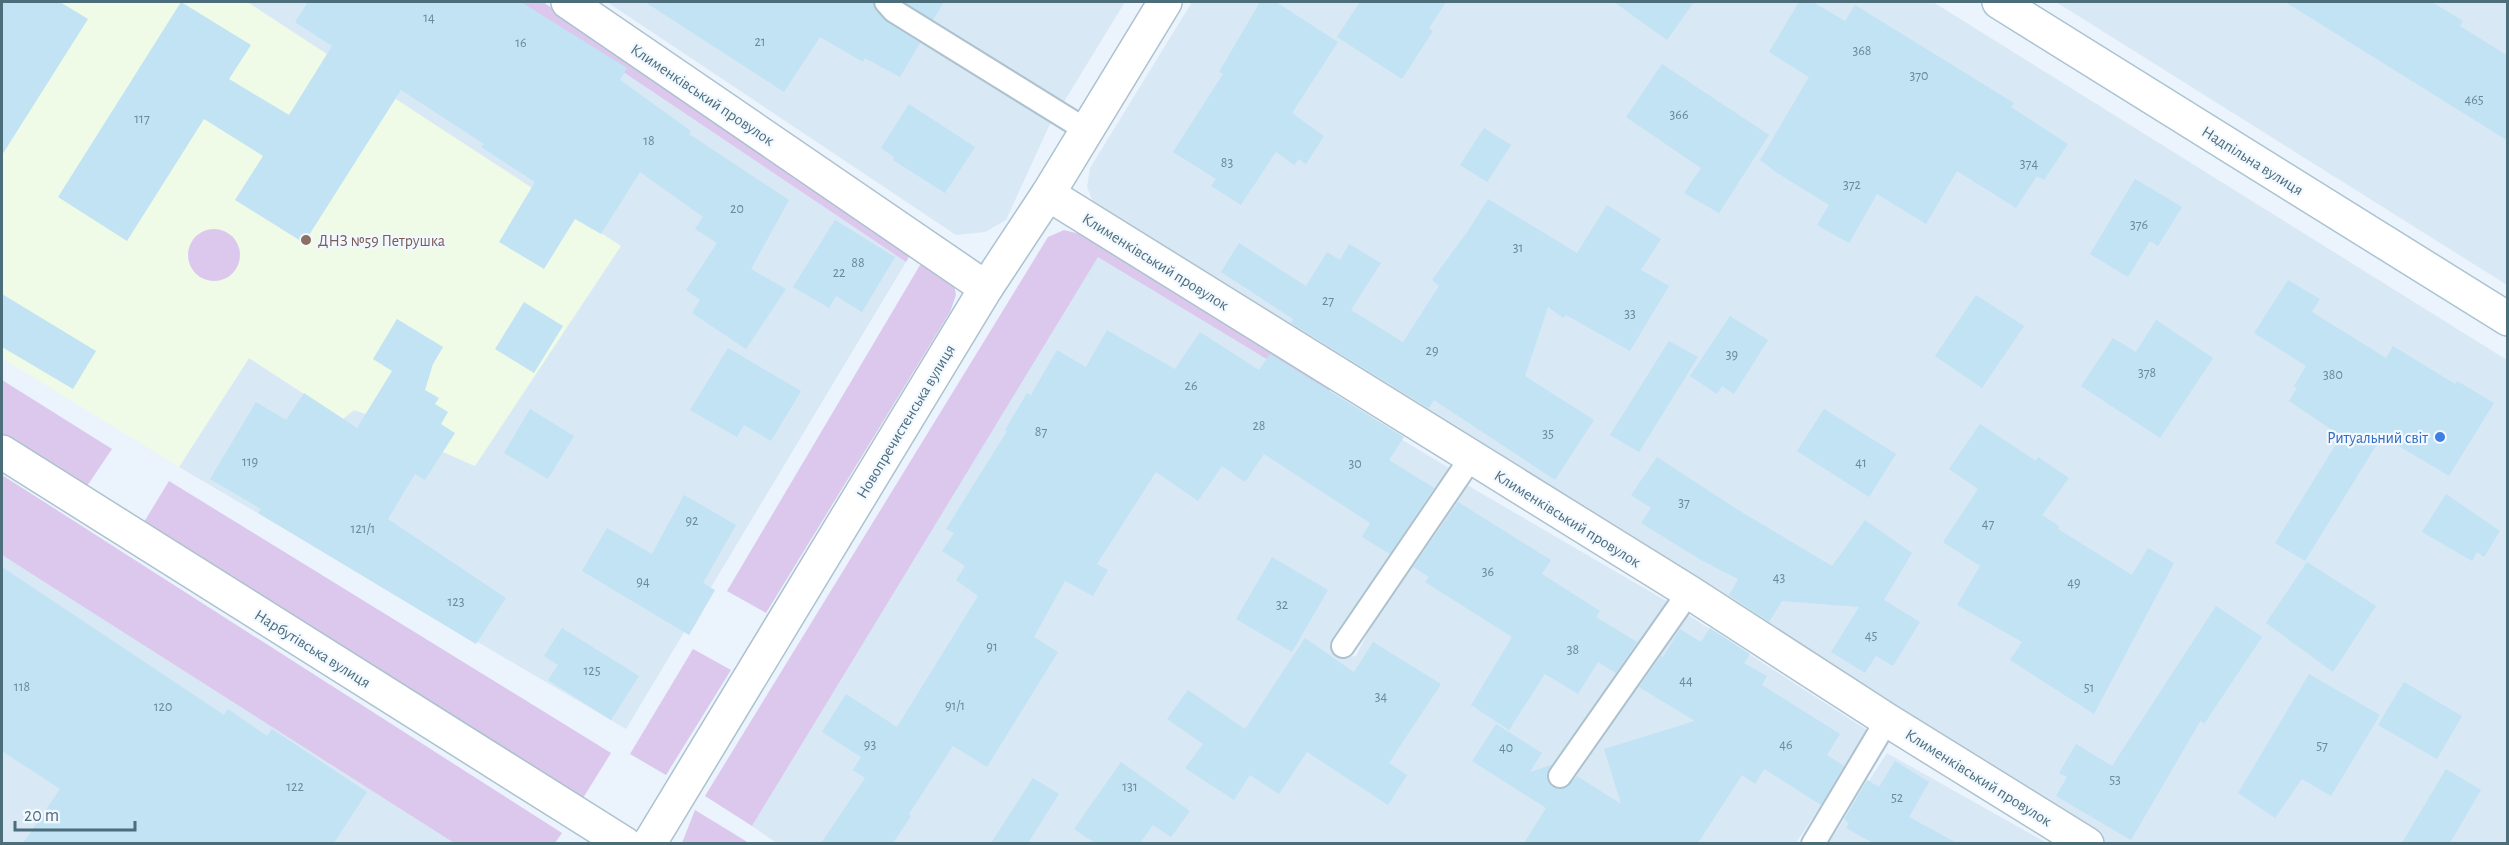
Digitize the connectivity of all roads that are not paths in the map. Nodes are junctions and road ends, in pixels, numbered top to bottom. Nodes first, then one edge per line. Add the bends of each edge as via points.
1 (568, 2) edge
2 (886, 2) edge
3 (1165, 2) edge
4 (1999, 2) edge
5 (1086, 130) junction
6 (1048, 194) junction
7 (986, 288) junction
8 (2508, 319) edge
9 (2, 452) edge
10 (1471, 458) junction
11 (1689, 592) junction
12 (1343, 646) dead end
13 (1887, 720) junction
14 (1560, 776) dead end
15 (625, 843) edge
16 (649, 843) edge
17 (1813, 843) edge
18 (2087, 843) edge

1 - 7 street, Клименківський провулок
2 - 5 lane via 894,11
3 - 5 street, Новопречистенська вулиця
4 - 8 street, Надпільна вулиця
5 - 6 street, Новопречистенська вулиця
6 - 7 street, Новопречистенська вулиця
6 - 10 street, Клименківський провулок
7 - 16 street, Новопречистенська вулиця
9 - 15 street, Нарбутівська вулиця
10 - 11 street, Клименківський провулок
10 - 12 lane
11 - 13 street, Клименківський провулок
11 - 14 lane
13 - 17 lane
13 - 18 street, Клименківський провулок

